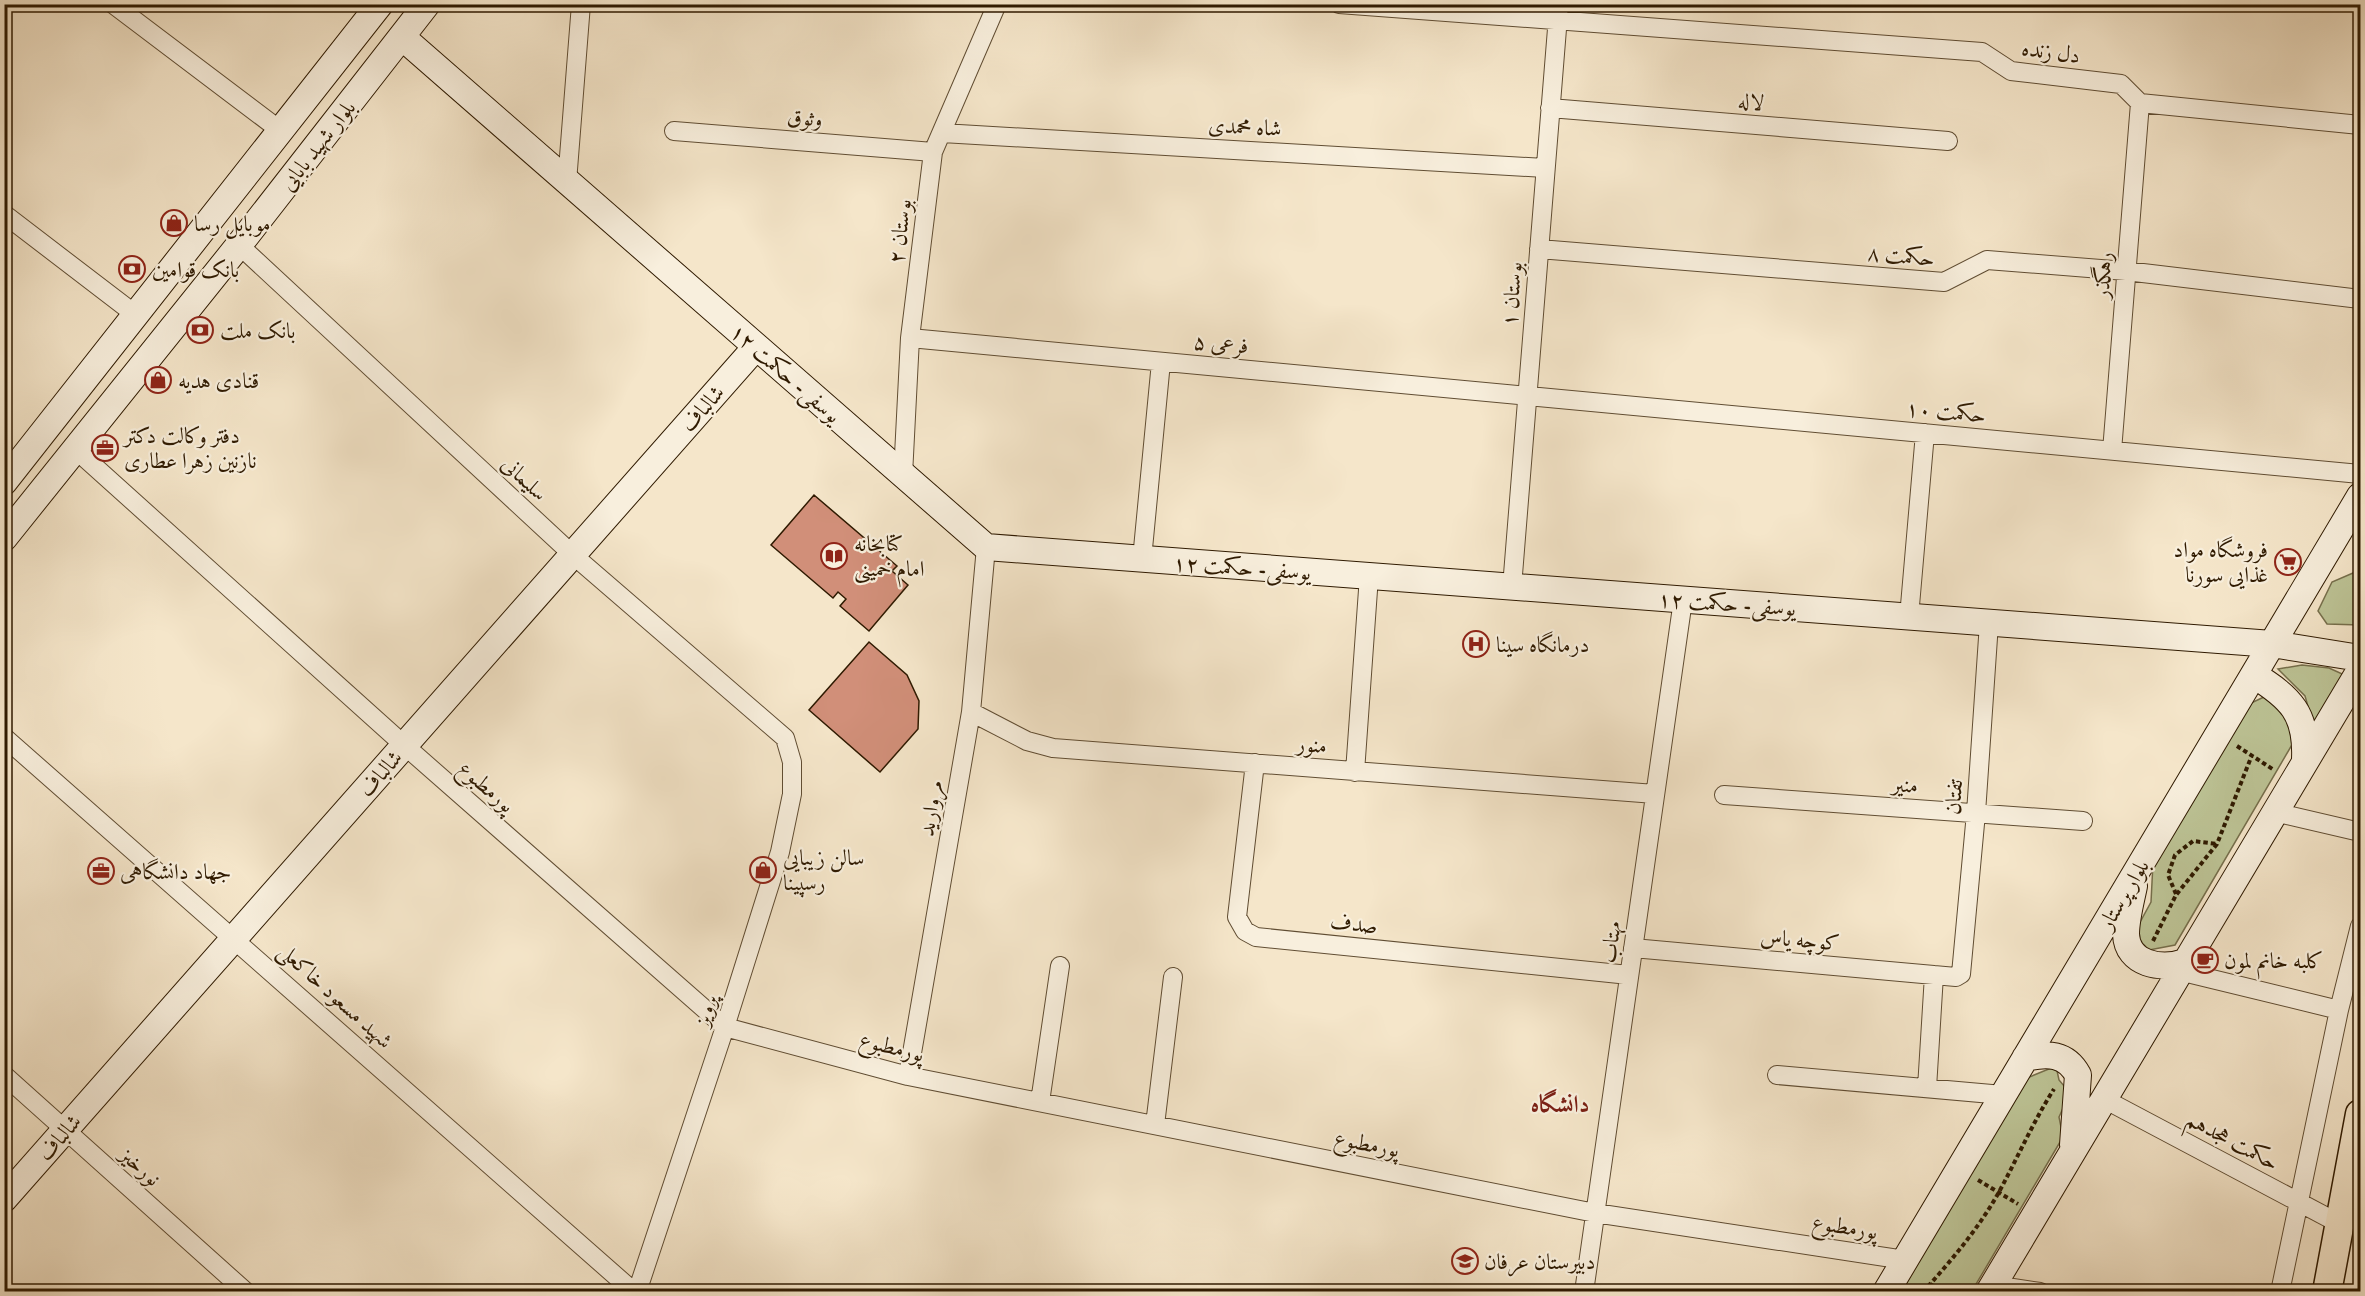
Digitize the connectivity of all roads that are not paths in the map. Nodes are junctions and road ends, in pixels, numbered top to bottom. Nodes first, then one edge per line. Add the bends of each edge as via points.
1 (113, 4) edge
2 (380, 4) edge
3 (427, 4) edge
4 (581, 4) edge
5 (997, 4) edge
6 (1339, 4) edge
7 (1558, 13) edge
8 (402, 38) junction
9 (2140, 103) junction
10 (1550, 108) junction
11 (2361, 125) edge
12 (280, 131) junction
13 (674, 131) dead end
14 (942, 133) junction
15 (1948, 141) dead end
16 (933, 152) junction
17 (1545, 168) junction
18 (567, 182) junction
19 (4, 214) edge
20 (239, 245) junction
21 (1539, 249) junction
22 (2126, 271) junction
23 (2361, 299) edge
24 (136, 315) junction
25 (910, 338) junction
26 (756, 347) junction
27 (1161, 362) junction
28 (1527, 396) junction
29 (1925, 433) junction
30 (75, 449) junction
31 (2112, 451) junction
32 (2361, 474) edge
33 (903, 476) junction
34 (4, 482) edge
35 (2361, 496) edge
36 (4, 538) edge
37 (986, 547) junction
38 (573, 555) junction
39 (1142, 559) junction
40 (1369, 576) junction
41 (1512, 587) junction
42 (1683, 600) junction
43 (1909, 617) junction
44 (1989, 623) junction
45 (2272, 644) junction
46 (2361, 658) edge
47 (2361, 670) edge
48 (2254, 675) junction
49 (971, 712) junction
50 (4, 736) edge
51 (785, 738) joint
52 (404, 745) junction
53 (2306, 759) junction
54 (1255, 763) junction
55 (1355, 772) junction
56 (1655, 794) junction
57 (1724, 795) dead end
58 (2274, 812) junction
59 (1977, 813) junction
60 (2083, 821) dead end
61 (2361, 832) edge
62 (2137, 871) junction
63 (2361, 926) edge
64 (235, 938) junction
65 (1633, 948) junction
66 (1060, 966) dead end
67 (2182, 967) junction
68 (1961, 974) joint
69 (1629, 975) junction
70 (1934, 975) junction
71 (1173, 977) dead end
72 (2339, 1010) junction
73 (725, 1027) junction
74 (2025, 1058) junction
75 (4, 1075) edge
76 (1777, 1075) dead end
77 (908, 1076) junction
78 (1927, 1088) junction
79 (2003, 1095) junction
80 (2104, 1099) junction
81 (1040, 1102) junction
82 (2361, 1114) edge
83 (1155, 1125) junction
84 (65, 1130) junction
85 (2072, 1152) junction
86 (4, 1199) edge
87 (2298, 1202) junction
88 (1595, 1212) junction
89 (2340, 1224) junction
90 (1905, 1260) junction
91 (1991, 1288) edge
92 (246, 1292) edge
93 (636, 1292) edge
94 (1584, 1292) edge
95 (1886, 1292) edge
96 (2040, 1292) edge
97 (2280, 1292) edge
98 (2327, 1292) edge

1 - 12 street
2 - 12 street, بلوار شهید بابایی
3 - 8 street, بلوار شهید بابایی
4 - 18 street
5 - 14 street, بوستان ۲
6 - 7 street, دل زنده
7 - 9 street, دل زنده via 1982,52 2011,71 2121,84
7 - 10 street, بوستان ۱
8 - 18 street, یوسفی- حکمت ۱۲
8 - 20 street, بلوار شهید بابایی
9 - 11 street
9 - 22 street, رهگذر
10 - 15 street, لاله
10 - 17 street, بوستان ۱
12 - 24 street, بلوار شهید بابایی
13 - 16 street, وثوق
14 - 16 street, بوستان ۲
14 - 17 street, شاه محمدی
16 - 25 street, بوستان ۲
17 - 21 street, بوستان ۱
18 - 26 street, یوسفی- حکمت ۱۲
19 - 24 street
20 - 30 street, بلوار شهید بابایی
20 - 38 street, سلیمانی
21 - 22 street, حکمت ۸ via 1944,282 1987,260
21 - 28 street, بوستان ۱
22 - 23 street, حکمت ۸
22 - 31 street, رهگذر
24 - 34 street, بلوار شهید بابایی
25 - 27 street, فرعی ۵
25 - 33 street, بوستان ۲
26 - 33 street, یوسفی- حکمت ۱۲
26 - 38 street, شالباف
27 - 28 street, فرعی ۵
27 - 39 street
28 - 29 street, حکمت ۱۰
28 - 41 street, بوستان ۱
29 - 31 street, حکمت ۱۰
29 - 43 street
30 - 36 street, بلوار شهید بابایی
30 - 52 street, پورمطبوع
31 - 32 street, حکمت ۱۰
33 - 37 street, یوسفی- حکمت ۱۲
35 - 45 street, بلوار پرستار
37 - 39 street, یوسفی- حکمت ۱۲
37 - 49 street, مروارید
38 - 51 street, سلیمانی
38 - 52 street, شالباف
39 - 40 street, یوسفی- حکمت ۱۲
40 - 41 street, یوسفی- حکمت ۱۲
40 - 55 street
41 - 42 street, یوسفی- حکمت ۱۲
42 - 43 street, یوسفی- حکمت ۱۲
42 - 56 street, مهتاب
43 - 44 street, یوسفی- حکمت ۱۲
44 - 45 street, یوسفی- حکمت ۱۲
44 - 59 street, تفتان
45 - 46 street, یوسفی- حکمت ۱۲
45 - 48 street, بلوار پرستار
47 - 53 street
48 - 53 street via 2280,690 2298,713 2306,739
48 - 62 street, بلوار پرستار
49 - 54 street, منور via 1027,741 1053,748
49 - 77 street, مروارید
50 - 64 street, شهید مسعود خاکعلی
51 - 73 street, پرویز via 792,762 790,806 780,852
52 - 64 street, شالباف
52 - 73 street, پورمطبوع
53 - 58 street
54 - 55 street, منور
54 - 69 street, صدف via 1237,917 1245,931 1256,937
55 - 56 street, منور
56 - 65 street, مهتاب
57 - 59 street, منیر
58 - 61 street
58 - 67 street
59 - 60 street, منیر
59 - 68 street, تفتان
62 - 67 street via 2126,933 2128,945 2143,961
62 - 74 street, بلوار پرستار
63 - 72 street
64 - 84 street, شالباف
64 - 93 street, شهید مسعود خاکعلی
65 - 69 street, مهتاب
65 - 70 street, کوچه یاس
66 - 81 street
67 - 72 street
67 - 80 street
68 - 70 street, کوچه یاس
69 - 88 street, مهتاب
70 - 78 street
71 - 83 street
72 - 87 street
73 - 77 street, پورمطبوع
73 - 93 street, پرویز
74 - 79 street, بلوار پرستار
74 - 85 street via 2055,1056 2072,1065 2078,1075
75 - 84 street, نورخیز
76 - 78 street
77 - 81 street, پورمطبوع
78 - 79 street
79 - 90 street, بلوار پرستار
80 - 85 street
80 - 87 street, حکمت هجدهم
81 - 83 street, پورمطبوع
82 - 89 main road
83 - 88 street, پورمطبوع
84 - 86 street, شالباف
84 - 92 street, نورخیز
85 - 91 street
87 - 89 street, حکمت هجدهم
87 - 97 street
88 - 90 street, پورمطبوع
88 - 94 street, مهتاب
89 - 98 main road
90 - 95 street, بلوار پرستار
91 - 96 street

